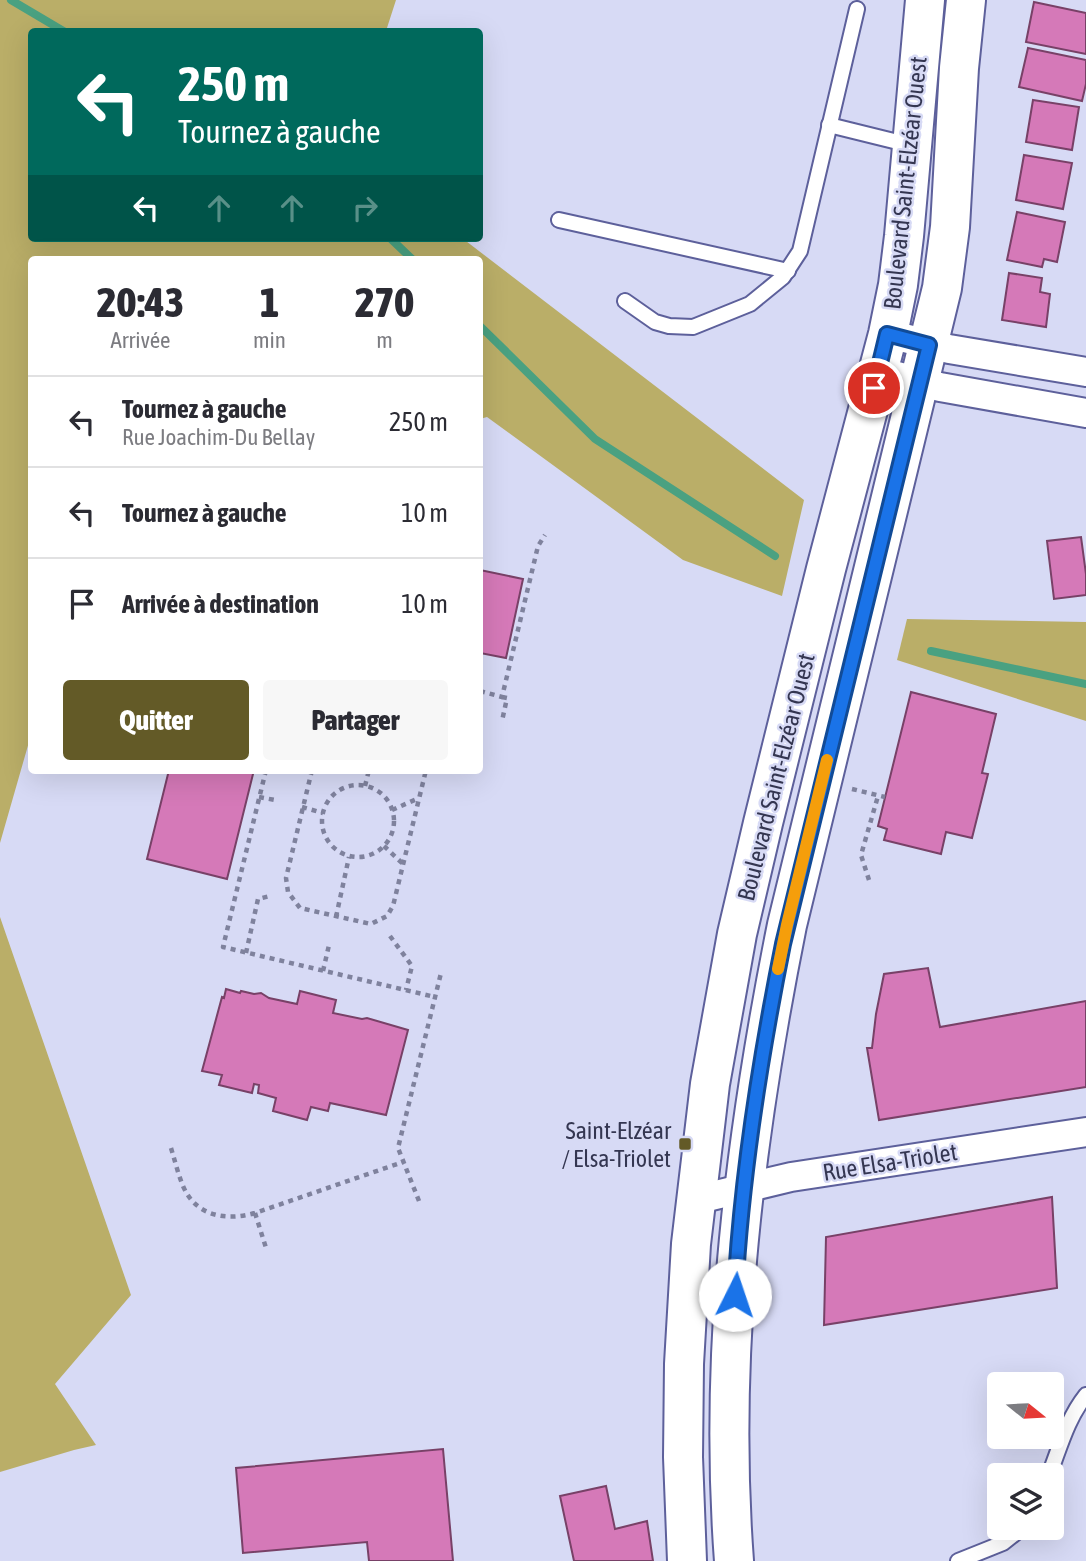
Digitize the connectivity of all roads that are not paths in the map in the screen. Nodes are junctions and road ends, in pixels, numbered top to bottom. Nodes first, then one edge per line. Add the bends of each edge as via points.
1 (925, 0) edge
2 (967, 0) edge
3 (857, 9) dead end
4 (830, 125) junction
5 (912, 145) junction
6 (559, 220) dead end
7 (788, 271) junction
8 (625, 301) dead end
9 (887, 334) junction
10 (929, 345) junction
11 (878, 371) junction
12 (1086, 372) edge
13 (920, 382) junction
14 (1086, 413) edge
15 (1086, 1132) edge
16 (744, 1188) junction
17 (695, 1200) junction
18 (1086, 1395) edge
19 (1053, 1463) edge
20 (1008, 1540) edge
21 (687, 1561) edge
22 (734, 1561) edge
23 (958, 1561) edge

1 - 5 street, Boulevard Saint-Elzéar Ouest
2 - 10 street, Boulevard Saint-Elzéar Ouest via 949,237
3 - 4 lane
4 - 5 lane
4 - 7 lane via 800,251
5 - 9 street, Boulevard Saint-Elzéar Ouest via 900,275
6 - 7 lane
7 - 8 lane via 750,304 693,327 655,322
9 - 10 street
9 - 11 street, Boulevard Saint-Elzéar Ouest
10 - 12 street
10 - 13 street, Boulevard Saint-Elzéar Ouest
11 - 13 street
11 - 17 street, Boulevard Saint-Elzéar Ouest via 737,934
13 - 14 street
13 - 16 street, Boulevard Saint-Elzéar Ouest via 787,925
15 - 16 street, Rue Elsa-Triolet
16 - 17 street, Rue Elsa-Triolet
16 - 22 street, Boulevard Saint-Elzéar Ouest via 730,1404
17 - 21 street, Boulevard Saint-Elzéar Ouest via 684,1364
18 - 19 lane
20 - 23 lane

